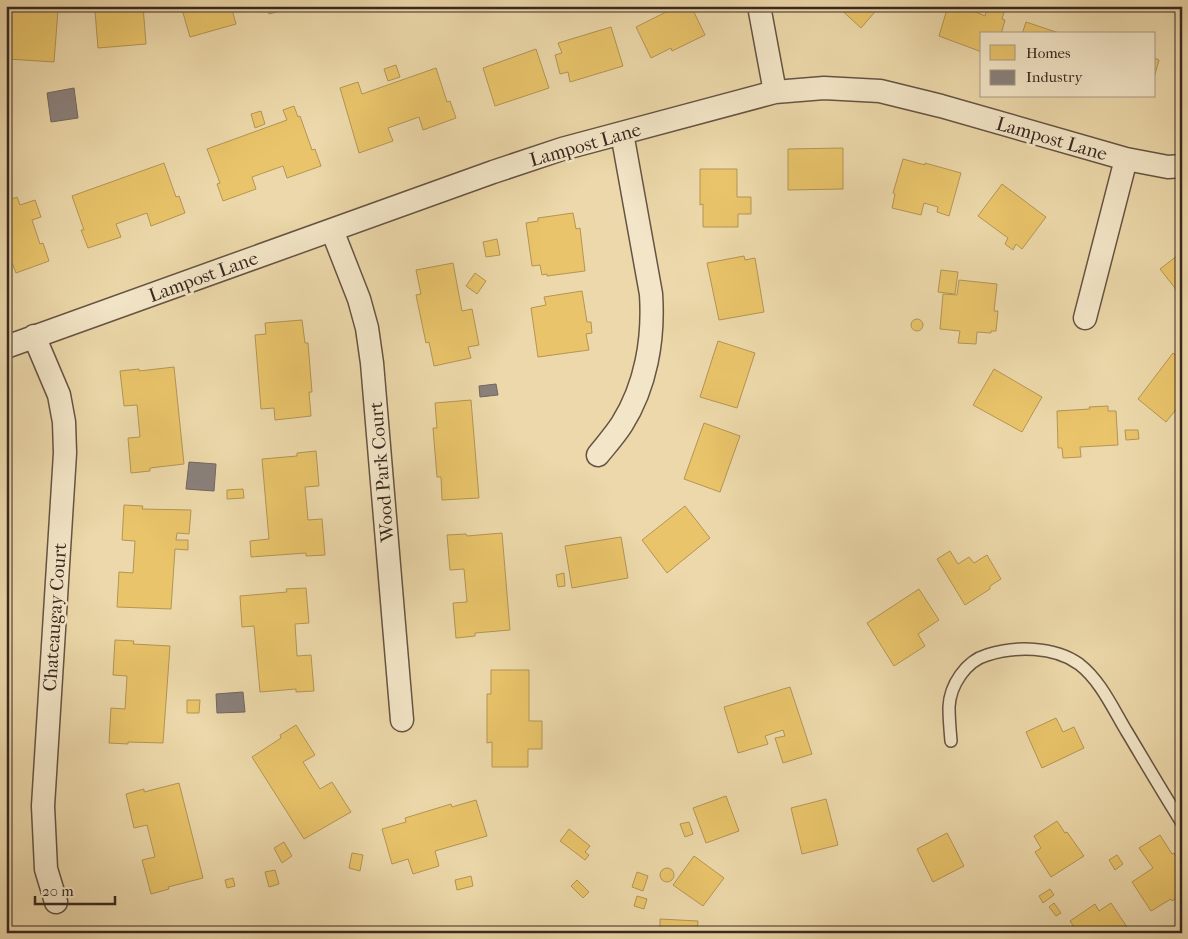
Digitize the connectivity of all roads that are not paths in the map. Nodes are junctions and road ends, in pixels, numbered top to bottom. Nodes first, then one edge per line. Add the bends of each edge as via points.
1 (760, 6) edge
2 (774, 92) junction
3 (622, 133) junction
4 (1126, 159) junction
5 (1182, 166) edge
6 (332, 230) junction
7 (1085, 318) dead end
8 (34, 336) junction
9 (6, 347) edge
10 (598, 455) dead end
11 (402, 720) dead end
12 (950, 741) dead end
13 (1182, 823) edge
14 (56, 902) dead end

1 - 2 street
2 - 3 street, Lampost Lane
2 - 4 street, Lampost Lane via 824,88 880,91
3 - 6 street, Lampost Lane via 562,149
3 - 10 street via 653,320 650,350 637,394 622,424
4 - 5 street, Lampost Lane via 1168,167
4 - 7 street
6 - 8 street, Lampost Lane
6 - 11 street, Wood Park Court via 359,299 372,362
8 - 9 street, Lampost Lane
8 - 14 street, Chateaugay Court via 59,395 64,422 65,453 42,806 46,869
12 - 13 lane via 949,705 959,676 965,669 982,656 1012,649 1054,653 1079,664 1100,686

